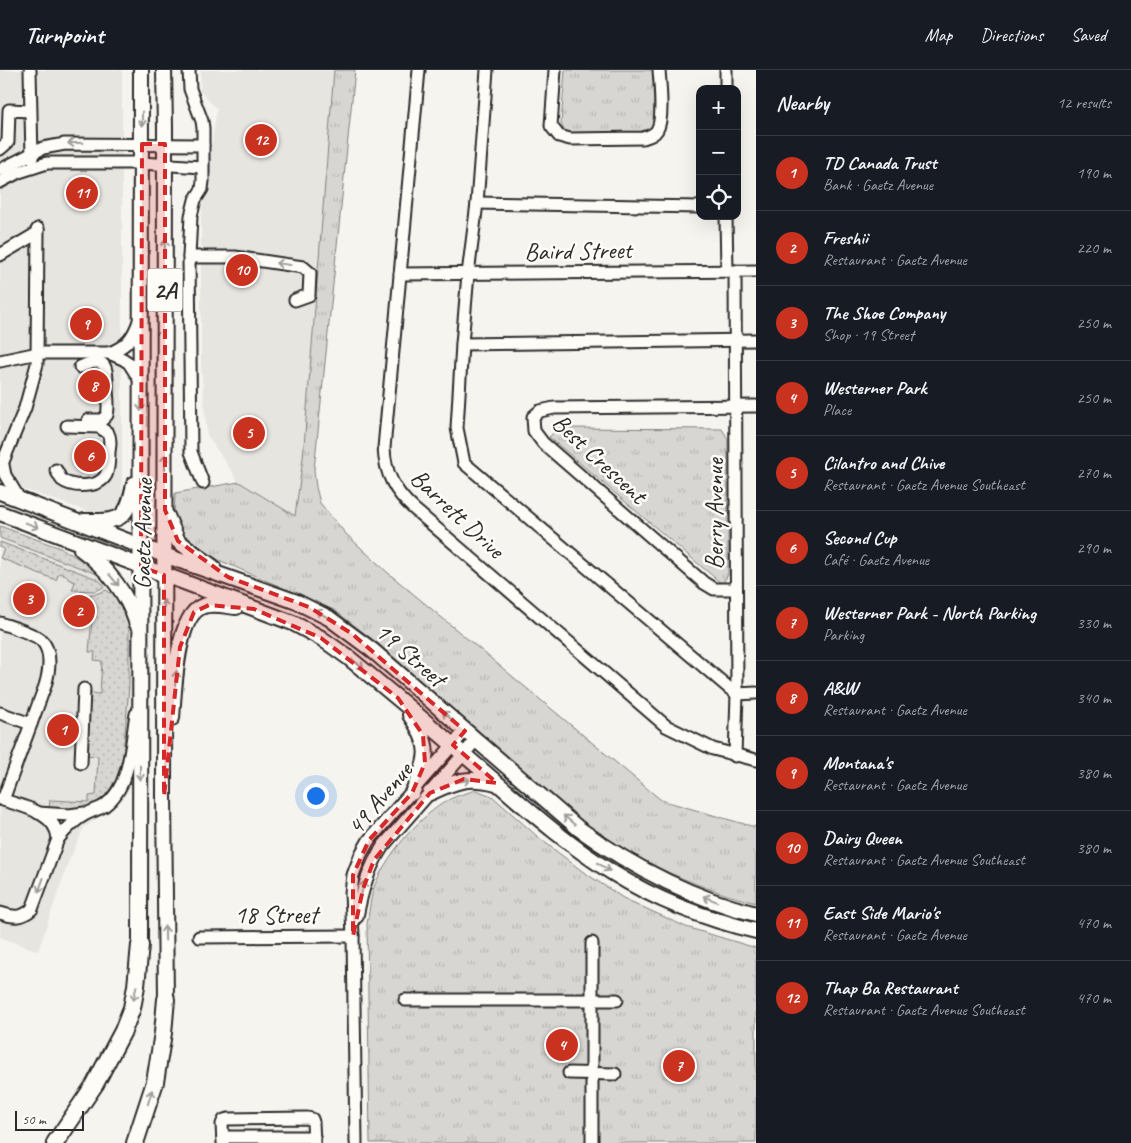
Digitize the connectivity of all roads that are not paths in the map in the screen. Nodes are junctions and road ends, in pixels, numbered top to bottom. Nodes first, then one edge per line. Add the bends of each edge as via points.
1 (30, 70) edge
2 (142, 70) edge
3 (164, 70) edge
4 (189, 70) edge
5 (419, 70) edge
6 (487, 70) edge
7 (555, 70) edge
8 (659, 70) edge
9 (726, 70) edge
10 (726, 85) edge
11 (30, 111) junction
12 (142, 144) junction
13 (165, 144) junction
14 (203, 144) junction
15 (0, 149) edge
16 (30, 153) junction
17 (141, 163) junction
18 (33, 166) junction
19 (164, 166) junction
20 (202, 167) junction
21 (0, 170) edge
22 (0, 182) edge
23 (477, 203) junction
24 (696, 206) edge
25 (726, 220) edge
26 (0, 255) edge
27 (189, 257) junction
28 (731, 271) junction
29 (756, 271) edge
30 (400, 274) junction
31 (468, 274) junction
32 (295, 300) dead end
33 (141, 314) junction
34 (736, 340) junction
35 (756, 340) edge
36 (462, 344) junction
37 (38, 353) junction
38 (109, 353) junction
39 (0, 361) edge
40 (80, 367) dead end
41 (141, 382) junction
42 (736, 406) junction
43 (756, 406) edge
44 (140, 454) junction
45 (2, 467) edge
46 (56, 470) dead end
47 (203, 484) dead end
48 (0, 492) edge
49 (20, 500) junction
50 (165, 510) junction
51 (0, 513) edge
52 (75, 521) junction
53 (64, 537) junction
54 (141, 546) junction
55 (164, 555) junction
56 (141, 567) junction
57 (164, 575) junction
58 (228, 577) junction
59 (736, 589) junction
60 (254, 609) junction
61 (0, 623) edge
62 (141, 637) junction
63 (141, 677) junction
64 (84, 689) dead end
65 (756, 693) edge
66 (737, 694) junction
67 (398, 698) junction
68 (0, 713) edge
69 (31, 724) junction
70 (470, 735) junction
71 (458, 750) junction
72 (735, 756) junction
73 (756, 760) edge
74 (81, 763) dead end
75 (497, 783) junction
76 (412, 793) junction
77 (430, 793) junction
78 (164, 796) junction
79 (2, 800) edge
80 (38, 813) junction
81 (88, 813) junction
82 (58, 839) junction
83 (0, 913) edge
84 (756, 914) edge
85 (756, 931) edge
86 (353, 936) junction
87 (199, 937) dead end
88 (592, 943) dead end
89 (140, 945) joint
90 (166, 999) joint
91 (404, 1000) dead end
92 (592, 1000) junction
93 (617, 1000) dead end
94 (569, 1073) dead end
95 (592, 1074) junction
96 (616, 1074) dead end
97 (223, 1140) edge
98 (314, 1140) edge
99 (55, 1143) edge
100 (135, 1143) edge
101 (356, 1143) edge
102 (592, 1143) edge

1 - 11 street
2 -> 12 main road, Gaetz Avenue / 2A
3 - 13 main road, Gaetz Avenue / 2A
4 - 14 street via 190,89 202,121
5 - 30 street, Barrett Drive
6 - 23 street
7 - 8 street via 550,126 559,136 570,139 643,138 652,135 658,129 660,119
9 - 10 street
11 - 15 street via 9,110 8,142
11 - 16 street
12 - 13 street
12 -> 16 street via 65,144
12 - 17 main road, Gaetz Avenue / 2A
13 - 14 street
13 - 19 main road, Gaetz Avenue / 2A
14 - 20 street
16 - 18 street
16 - 21 street
17 - 18 street via 65,162
17 - 19 street
17 - 33 main road, Gaetz Avenue / 2A
18 - 22 street
19 - 20 street
50 -> 19 main road, Gaetz Avenue / 2A
20 - 27 street via 202,189 191,216
23 - 24 street
23 - 31 street
25 - 28 street, Berry Avenue
26 - 37 street via 38,230
32 -> 27 street via 309,295 310,273 303,267 236,257
27 - 47 street via 191,452
28 - 29 street, Baird Street
28 - 31 street, Baird Street
28 - 34 street, Berry Avenue
30 - 31 street, Baird Street
30 - 72 street, Barrett Drive via 384,448 387,471 396,489 414,509 666,726
31 - 36 street
33 - 38 street via 130,340
33 - 41 main road, Gaetz Avenue / 2A
34 - 35 street
34 - 36 street
34 - 42 street, Berry Avenue
36 - 66 street via 457,428 464,463
37 - 38 street
37 - 39 street
37 - 45 street via 25,408
38 - 41 street via 129,363
40 - 46 street via 90,362 100,362 106,367 108,411 105,418 99,420 68,422 100,427 108,433 109,463 106,474 98,483 91,485 62,479
41 -> 44 main road, Gaetz Avenue / 2A
42 - 43 street
42 - 59 street, Berry Avenue
42 - 59 street, Best Crescent via 554,408 536,413 532,422 543,443 704,583 714,589
44 - 52 main road via 131,502 124,515 111,520
44 - 54 main road, Gaetz Avenue / 2A
45 - 49 street
48 - 49 main road, 19 Street
49 - 52 main road, 19 Street
50 - 55 main road, Gaetz Avenue / 2A
50 - 58 main road via 178,541
51 -> 53 main road, 19 Street
52 - 54 main road, 19 Street
53 - 56 main road, 19 Street
53 -> 62 main road via 98,561 119,586 132,609
54 - 55 main road, 19 Street
54 - 56 main road, Gaetz Avenue / 2A
55 - 57 main road, Gaetz Avenue / 2A
55 - 58 main road, 19 Street
56 - 57 main road, 19 Street
56 - 62 main road, Gaetz Avenue
57 - 60 main road, 19 Street
78 -> 57 main road, Gaetz Avenue
70 -> 58 main road, 19 Street via 372,650 329,618 297,602
59 - 66 street, Berry Avenue
60 -> 67 main road, 19 Street via 293,623 321,638
78 -> 60 main road via 176,672 189,619 199,608 209,605
61 - 69 street via 40,639 47,651 48,675
62 - 63 main road, Gaetz Avenue
63 - 81 street via 122,782 111,800
63 -> 89 main road, Gaetz Avenue
64 - 74 street
65 - 66 street
66 - 72 street, Berry Avenue
67 - 71 main road, 19 Street
67 - 76 main road via 425,742 424,768
68 - 69 street
69 - 79 street
70 - 71 street, 49 Avenue
84 -> 70 main road, 19 Street via 666,882 625,860 578,828
71 - 75 main road, 19 Street
71 - 76 street, 49 Avenue
71 - 77 street, 49 Avenue
72 - 73 street, Barrett Drive
77 -> 75 main road via 464,779
75 -> 85 main road, 19 Street via 613,874 684,908
76 - 86 street, 49 Avenue via 369,840 356,864 351,893
86 -> 77 street, 49 Avenue via 362,889 374,860
90 -> 78 main road, Gaetz Avenue
79 - 80 street
80 - 81 street
80 - 82 street via 54,824
81 - 82 street via 71,824
82 -> 83 street via 32,909 15,917
86 - 87 street, 18 Street
86 - 101 street, 49 Avenue
88 - 92 street
89 -> 99 highway via 132,1008 123,1031 95,1084
100 -> 90 highway via 155,1082
91 - 92 street
92 - 93 street
92 - 95 street
94 - 95 street
95 - 96 street
95 - 102 street
97 - 98 street
97 - 98 street via 224,1120 268,1118 312,1119

